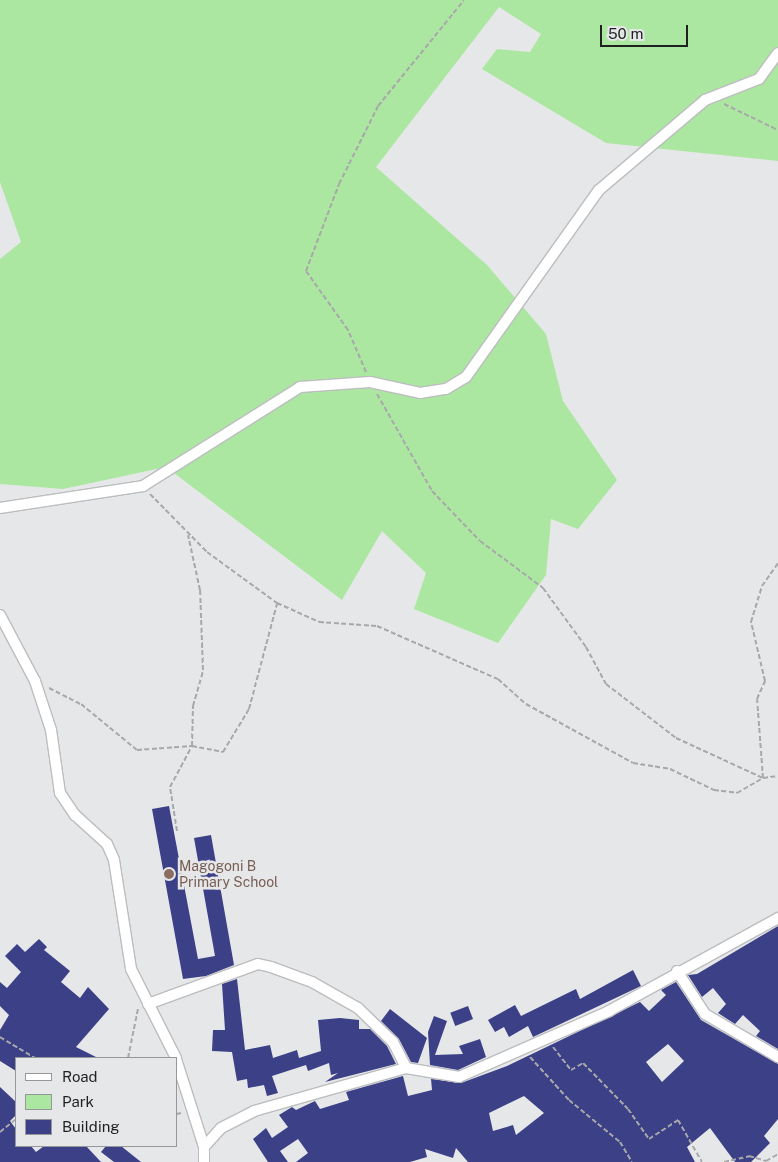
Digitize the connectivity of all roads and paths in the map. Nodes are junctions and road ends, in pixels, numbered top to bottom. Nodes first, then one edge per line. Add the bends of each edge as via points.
1 (464, 0) edge
2 (778, 53) edge
3 (705, 100) junction
4 (778, 130) edge
5 (370, 382) junction
6 (143, 486) junction
7 (0, 508) edge
8 (188, 535) junction
9 (778, 563) edge
10 (277, 603) junction
11 (0, 615) edge
12 (35, 681) junction
13 (192, 746) junction
14 (778, 776) edge
15 (763, 778) junction
16 (177, 832) dead end
17 (777, 920) edge
18 (677, 971) junction
19 (143, 1004) junction
20 (0, 1037) edge
21 (541, 1040) junction
22 (526, 1048) junction
23 (777, 1054) edge
24 (33, 1057) edge
25 (128, 1057) edge
26 (175, 1057) edge
27 (178, 1065) edge
28 (406, 1068) junction
29 (15, 1120) edge
30 (0, 1132) edge
31 (204, 1147) junction
32 (778, 1154) edge
33 (204, 1162) edge
34 (632, 1162) edge
35 (702, 1162) edge
36 (724, 1162) edge

1 - 5 path via 378,106 339,184 306,271 348,330
2 - 3 street via 759,79
3 - 4 path via 742,109
3 - 5 street via 599,190 466,377 429,393
5 - 6 street via 300,387
5 - 15 path via 432,491 480,541 543,588 606,684 676,738
6 - 7 street
6 - 8 path
8 - 10 path
8 - 13 path via 200,590 202,670 193,706
9 - 15 path via 762,586 751,622 765,681 757,699
10 - 13 path via 249,709 223,752
10 - 15 path via 319,622 377,626 498,679 526,704 634,763 670,769 714,790 737,794
11 - 12 street
12 - 13 path via 81,704 137,750
12 - 19 street via 51,730 60,793 75,815 107,844 114,860 131,969
13 - 16 path via 170,787
14 - 15 path
17 - 18 street
18 - 21 street via 609,1011
18 - 23 street via 705,1014
19 - 25 path
19 - 26 street
19 - 28 street via 258,964 271,967 312,982 358,1008 393,1042
20 - 24 path
21 - 22 street
21 - 35 path via 550,1043 571,1070 583,1063 628,1109 649,1139 678,1120
22 - 28 street via 460,1078
22 - 34 path via 532,1060 620,1142
27 - 31 street
28 - 31 street via 254,1111 221,1128
29 - 30 path
31 - 33 street
32 - 36 path via 766,1161 749,1156

